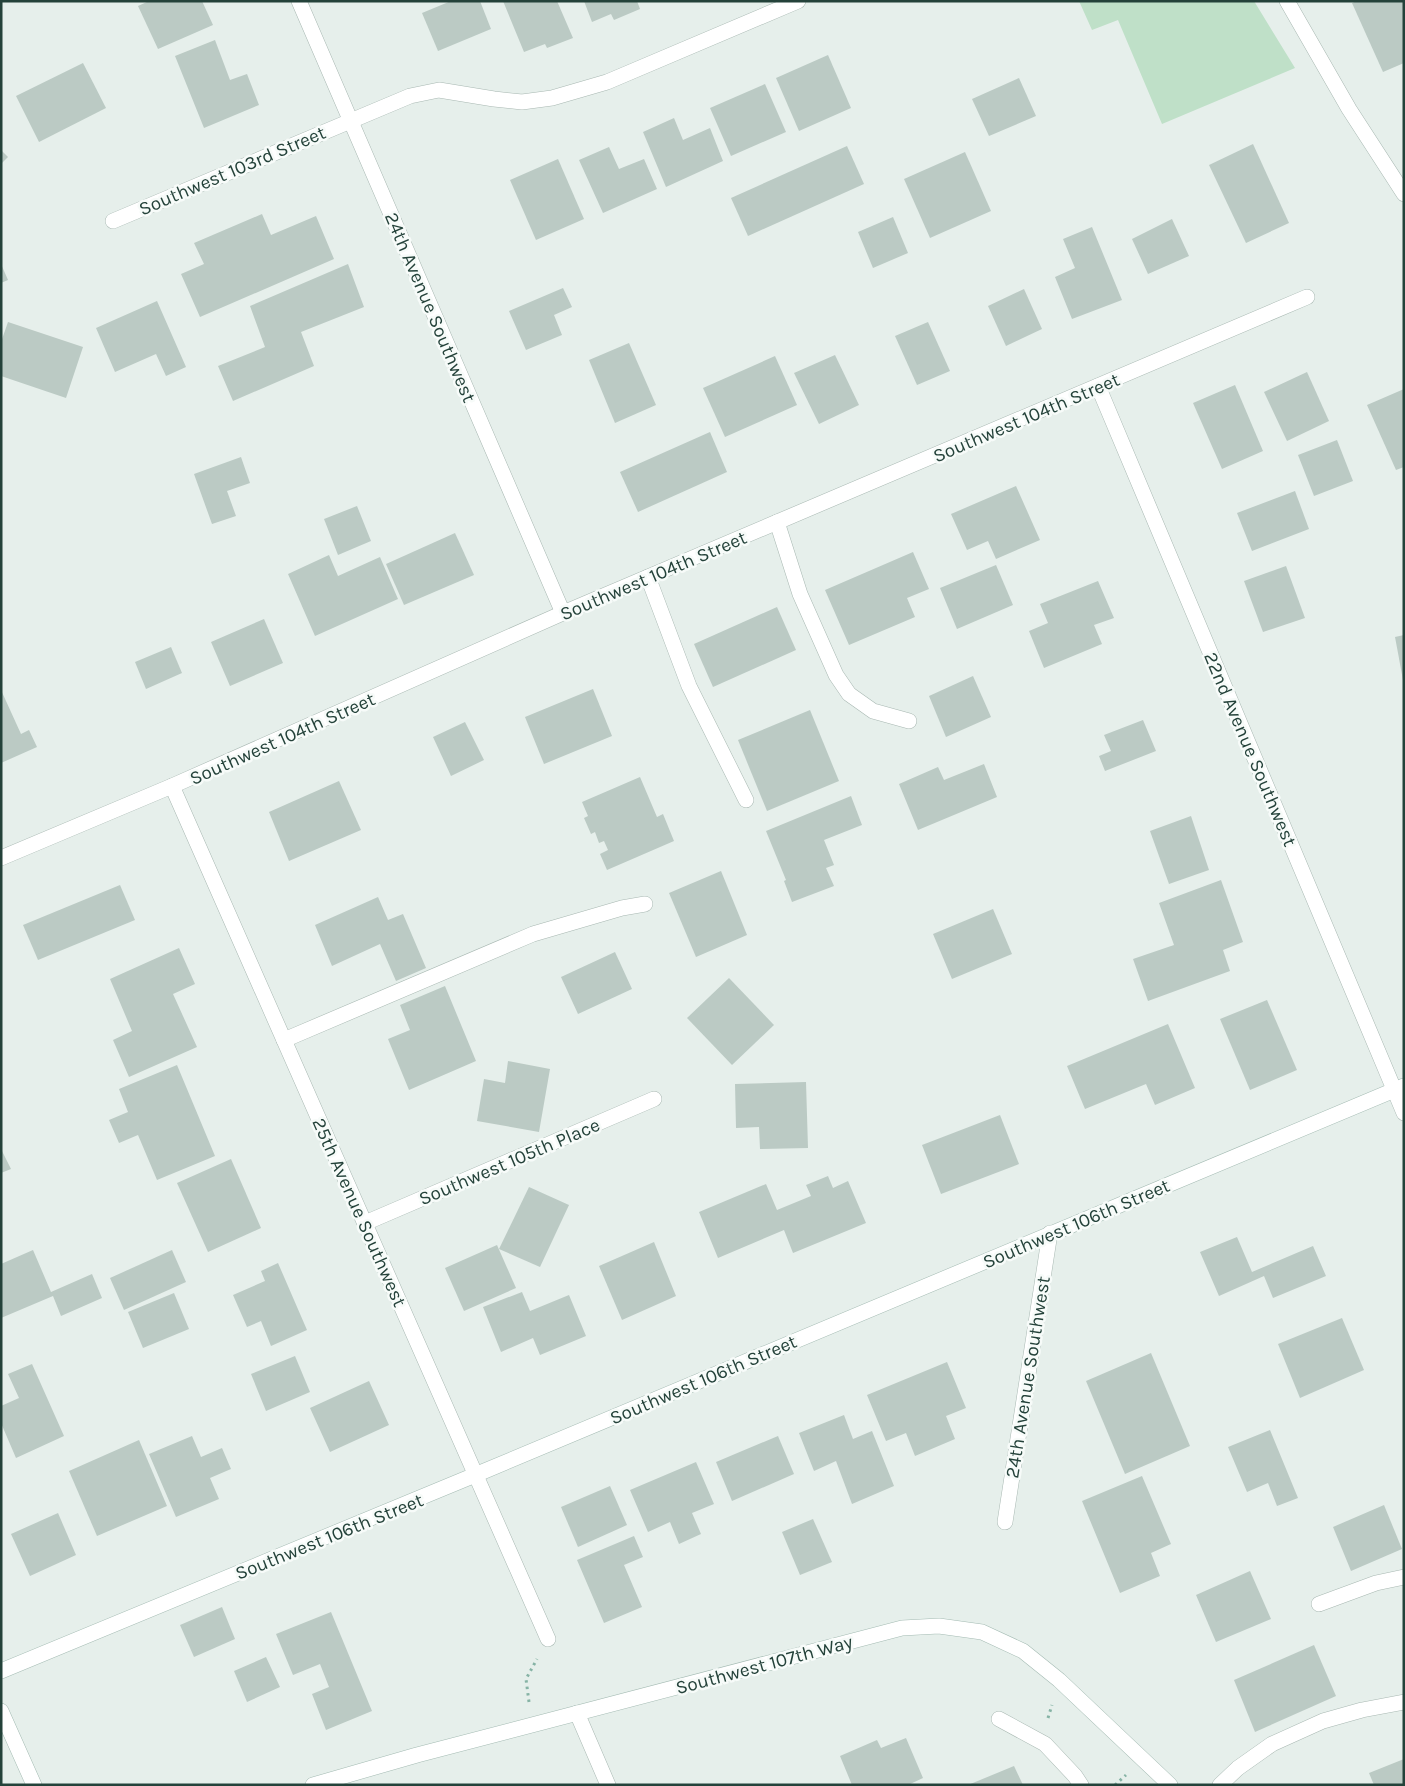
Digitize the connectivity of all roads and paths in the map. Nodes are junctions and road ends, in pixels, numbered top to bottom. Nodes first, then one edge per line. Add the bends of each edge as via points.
1 (299, 1) edge
2 (798, 1) edge
3 (1287, 1) edge
4 (350, 120) junction
5 (1404, 194) edge
6 (113, 221) dead end
7 (1307, 297) dead end
8 (1098, 386) junction
9 (777, 522) junction
10 (648, 577) junction
11 (563, 613) junction
12 (908, 721) dead end
13 (172, 786) junction
14 (746, 800) dead end
15 (1, 858) edge
16 (645, 904) dead end
17 (284, 1040) junction
18 (1399, 1088) edge
19 (654, 1099) dead end
20 (1404, 1113) edge
21 (364, 1223) junction
22 (1050, 1233) junction
23 (475, 1475) junction
24 (1005, 1522) dead end
25 (1404, 1577) edge
26 (1319, 1604) dead end
27 (548, 1639) joint
28 (1, 1671) edge
29 (1059, 1680) junction
30 (1404, 1702) edge
31 (1, 1711) edge
32 (577, 1713) junction
33 (999, 1719) dead end
34 (531, 1725) junction
35 (1044, 1744) junction
36 (34, 1785) edge
37 (313, 1785) edge
38 (608, 1785) edge
39 (1081, 1785) edge
40 (1170, 1785) edge
41 (1220, 1785) edge

1 - 4 street, 24th Avenue Southwest
2 - 4 street, Southwest 103rd Street via 607,82 552,98 522,102 439,90 410,96
3 - 5 street via 1349,109
4 - 6 street, Southwest 103rd Street
4 - 11 street, 24th Avenue Southwest
7 - 8 street, Southwest 104th Street
8 - 9 street, Southwest 104th Street
8 - 18 street, 22nd Avenue Southwest
9 - 10 street, Southwest 104th Street
9 - 12 street via 800,594 836,675 849,694 873,711
10 - 11 street, Southwest 104th Street
10 - 14 street via 689,686
11 - 13 street, Southwest 104th Street
13 - 15 street, Southwest 104th Street
13 - 17 street, 25th Avenue Southwest
16 - 17 street via 533,934
17 - 21 street, 25th Avenue Southwest
18 - 20 street, 22nd Avenue Southwest
18 - 22 street, Southwest 106th Street
19 - 21 street, Southwest 105th Place
21 - 23 street, 25th Avenue Southwest
22 - 23 street, Southwest 106th Street
22 - 24 street, 24th Avenue Southwest
23 - 27 street, 25th Avenue Southwest
23 - 28 street, Southwest 106th Street
25 - 26 street via 1376,1583
27 - 34 path via 526,1678
29 - 32 street, Southwest 107th Way via 1023,1652 982,1632 939,1626 902,1628
29 - 35 path via 1046,1724
29 - 40 street, Southwest 107th Way
30 - 41 street via 1324,1721 1272,1744
31 - 36 street
32 - 34 street, Southwest 107th Way
32 - 38 street
33 - 35 street
34 - 37 street, Southwest 107th Way
35 - 39 street

